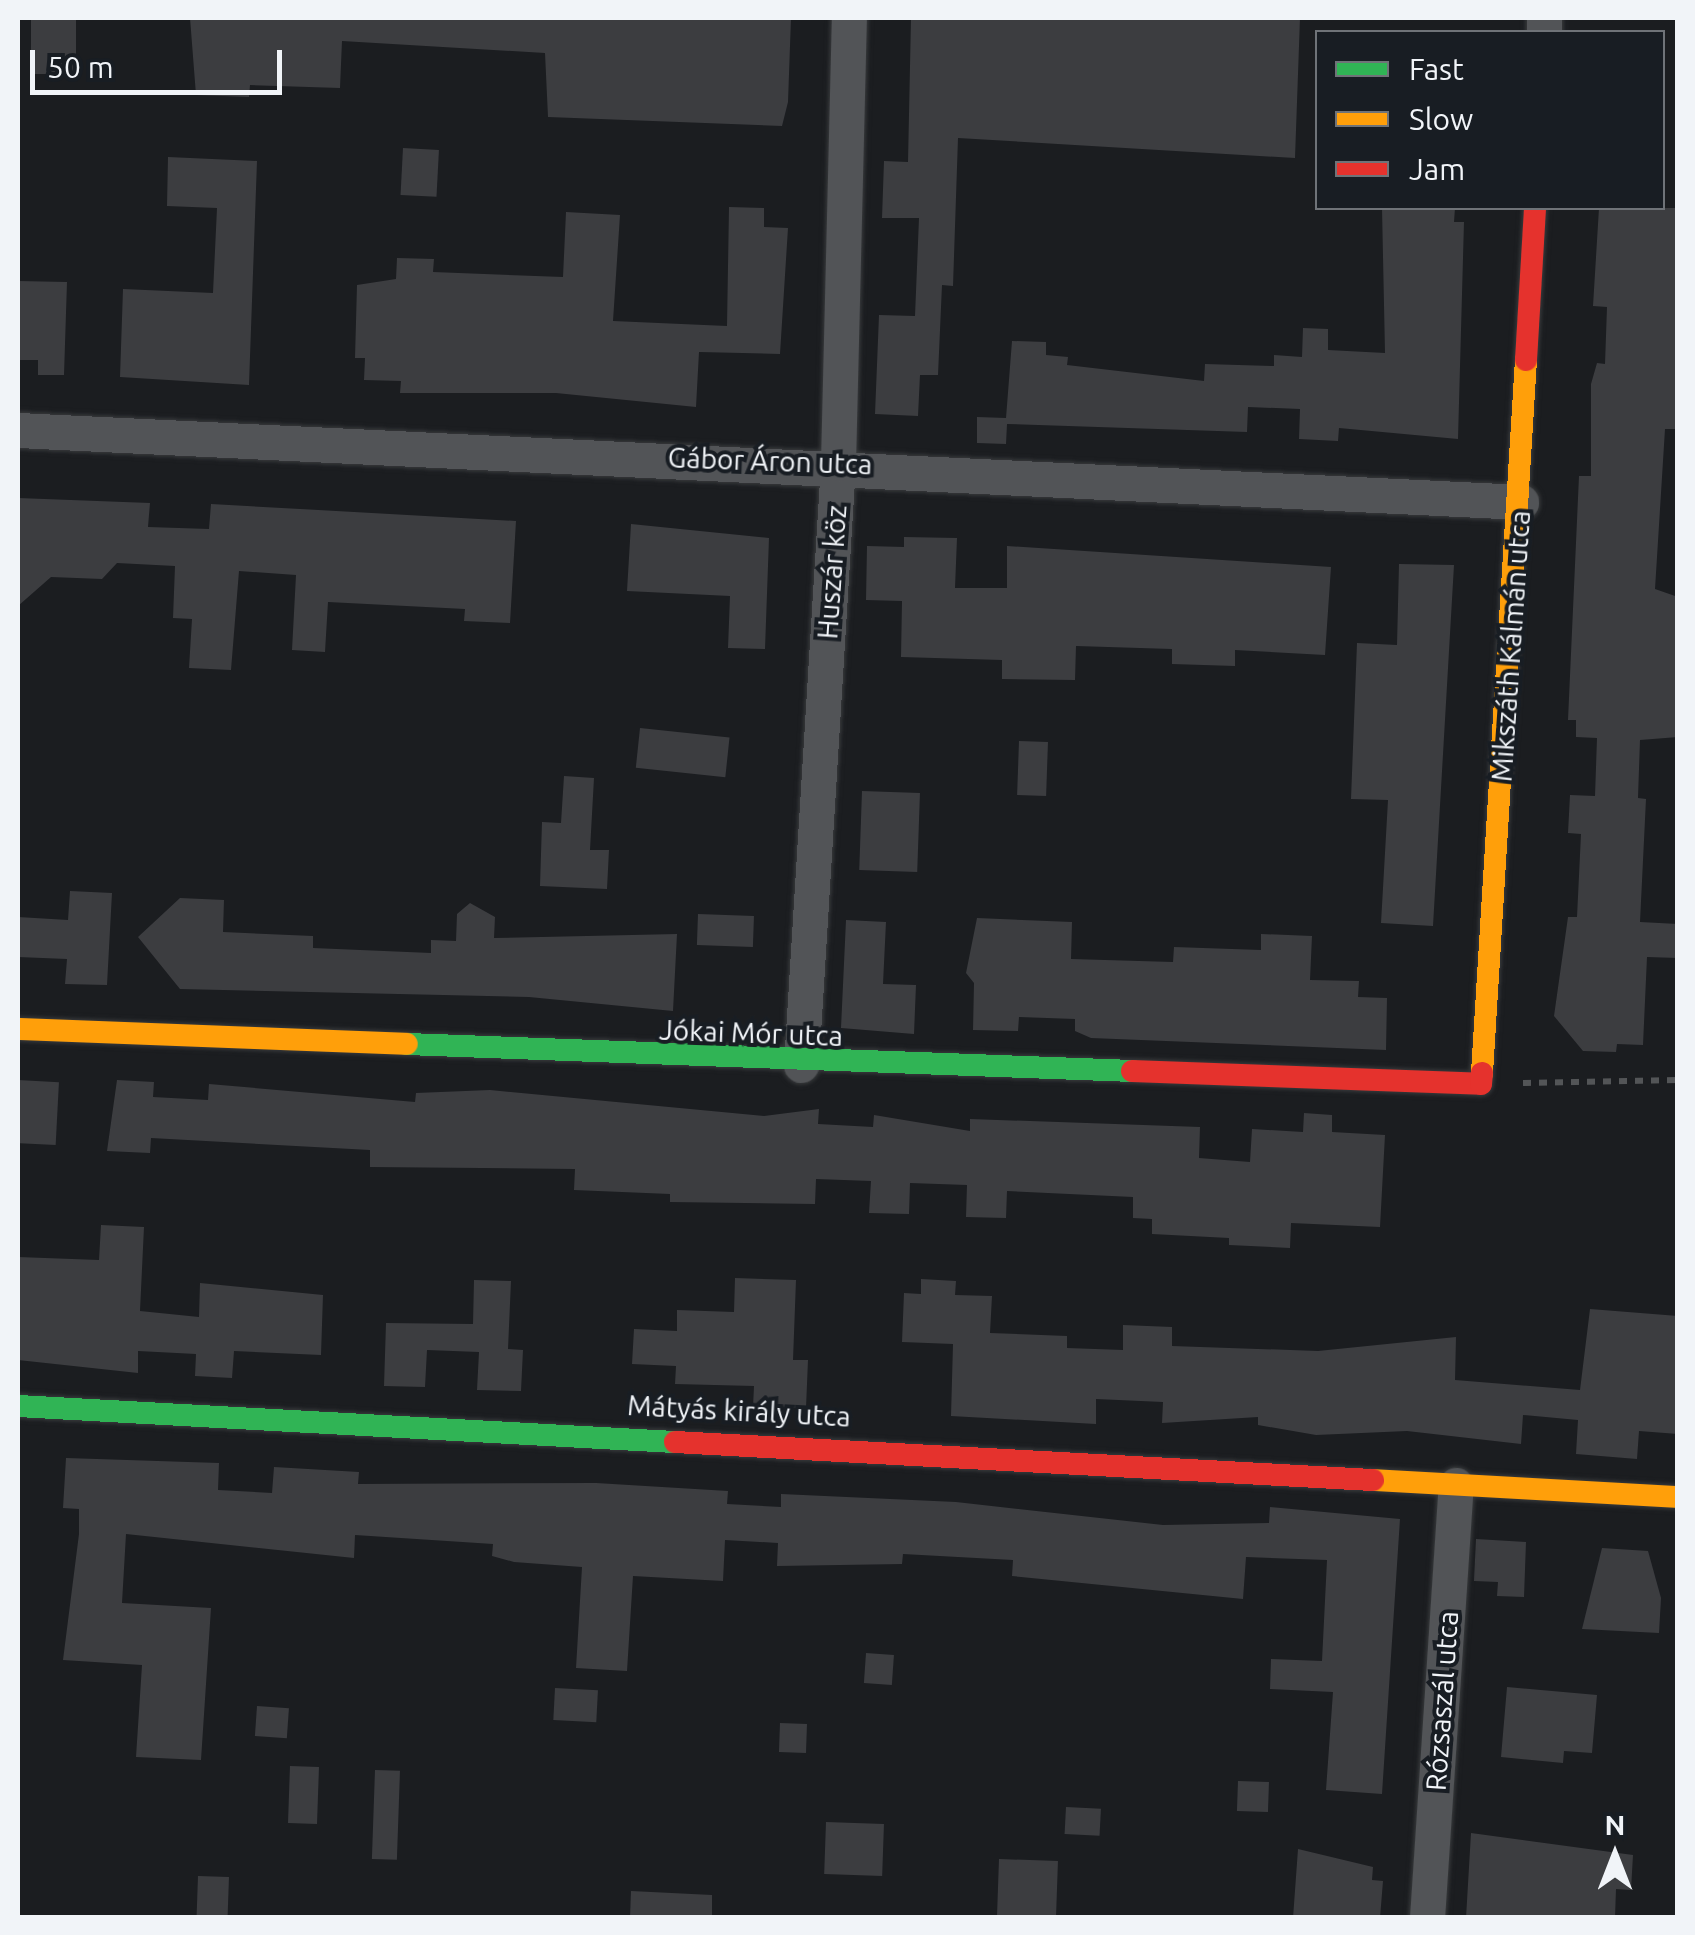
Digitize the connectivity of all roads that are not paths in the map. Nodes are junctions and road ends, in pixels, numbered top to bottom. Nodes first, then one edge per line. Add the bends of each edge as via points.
1 (849, 18) edge
2 (1535, 210) edge
3 (18, 430) edge
4 (838, 464) junction
5 (1521, 502) junction
6 (18, 1029) edge
7 (802, 1065) junction
8 (1481, 1084) joint
9 (18, 1406) edge
10 (1456, 1485) junction
11 (1678, 1498) edge
12 (1428, 1918) edge

1 - 4 street, Huszár köz
2 - 5 street, Mikszáth Kálmán utca
3 - 4 street, Gábor Áron utca
4 - 5 street, Gábor Áron utca
4 - 7 street, Huszár köz
5 - 8 street, Mikszáth Kálmán utca
6 - 7 street, Jókai Mór utca
7 - 8 street, Jókai Mór utca
9 - 10 street, Mátyás király utca
10 - 11 street, Mátyás király utca
10 - 12 street, Rózsaszál utca

